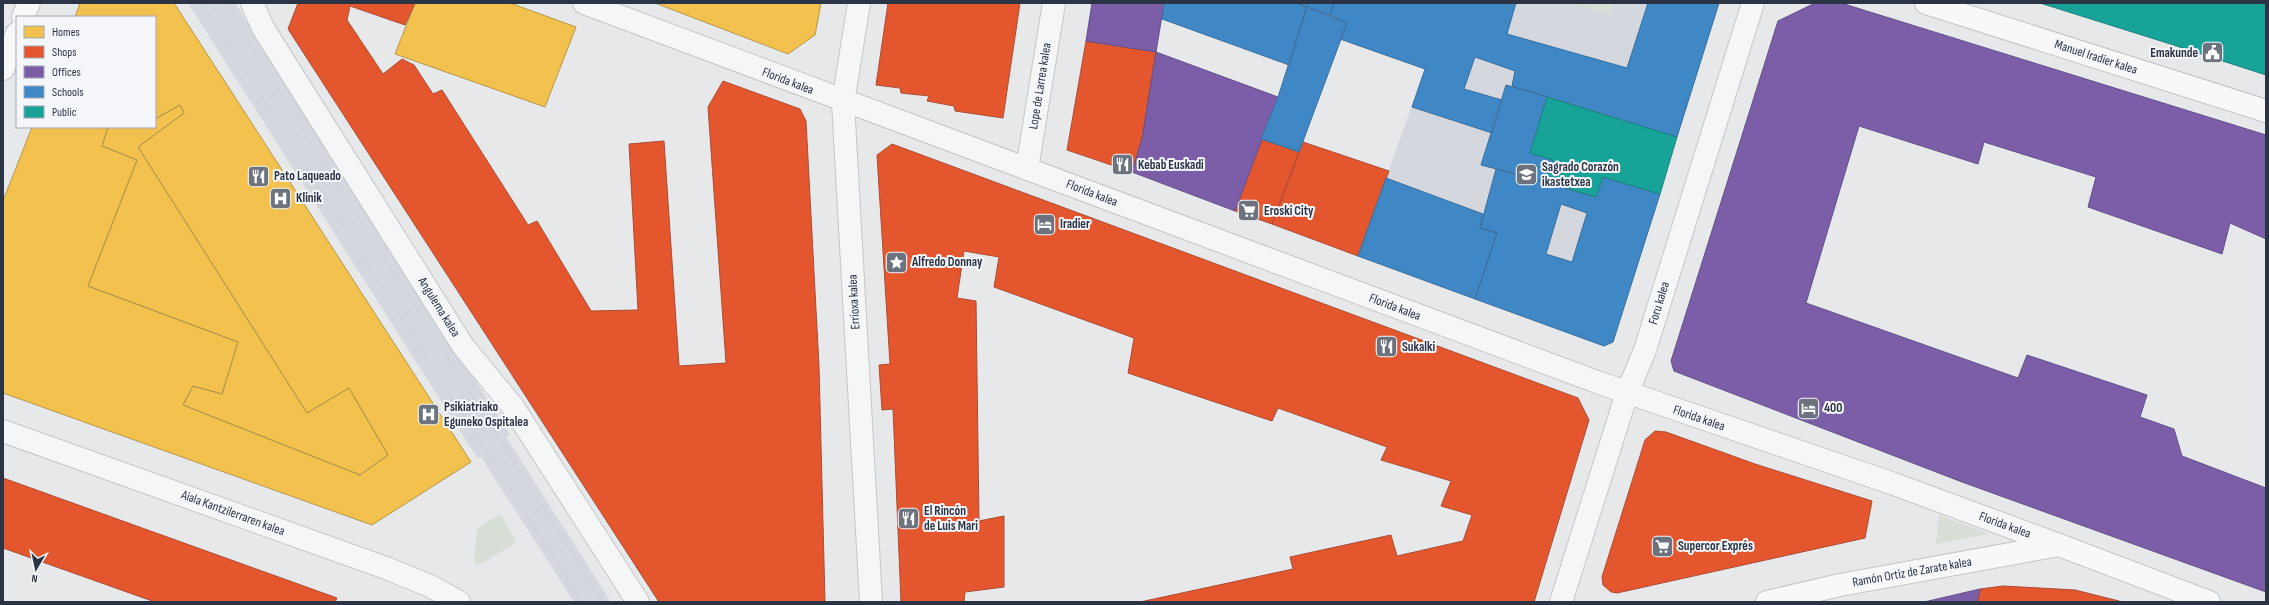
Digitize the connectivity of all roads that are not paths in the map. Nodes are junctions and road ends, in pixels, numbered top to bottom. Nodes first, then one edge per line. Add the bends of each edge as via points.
1 (29, 3) edge
2 (252, 3) edge
3 (584, 3) edge
4 (859, 3) edge
5 (1054, 3) edge
6 (1753, 3) edge
7 (1926, 3) edge
8 (23, 16) edge
9 (16, 36) edge
10 (3, 69) edge
11 (843, 102) junction
12 (2266, 111) edge
13 (1027, 169) junction
14 (1627, 393) junction
15 (3, 431) edge
16 (2059, 545) junction
17 (459, 602) edge
18 (638, 602) edge
19 (872, 602) edge
20 (1562, 602) edge
21 (1767, 602) edge
22 (2209, 602) edge

1 - 8 main road
2 - 18 street, Angulema kalea via 263,28 463,346 513,407
3 - 11 street, Florida kalea
4 - 11 street, Errioxa kalea
5 - 13 street, Lope de Larrea kalea
6 - 14 street, Foru kalea via 1645,350
7 - 12 main road, Manuel Iradier kalea
9 - 10 main road
11 - 13 street, Florida kalea
11 - 19 street, Errioxa kalea
13 - 14 street, Florida kalea
14 - 16 street, Florida kalea via 1894,484
14 - 20 street, Foru kalea
15 - 17 street, Aiala Kantzilerraren kalea via 386,568 430,586
16 - 21 main road, Ramón Ortiz de Zarate kalea via 1840,585
16 - 22 main road, Florida kalea

